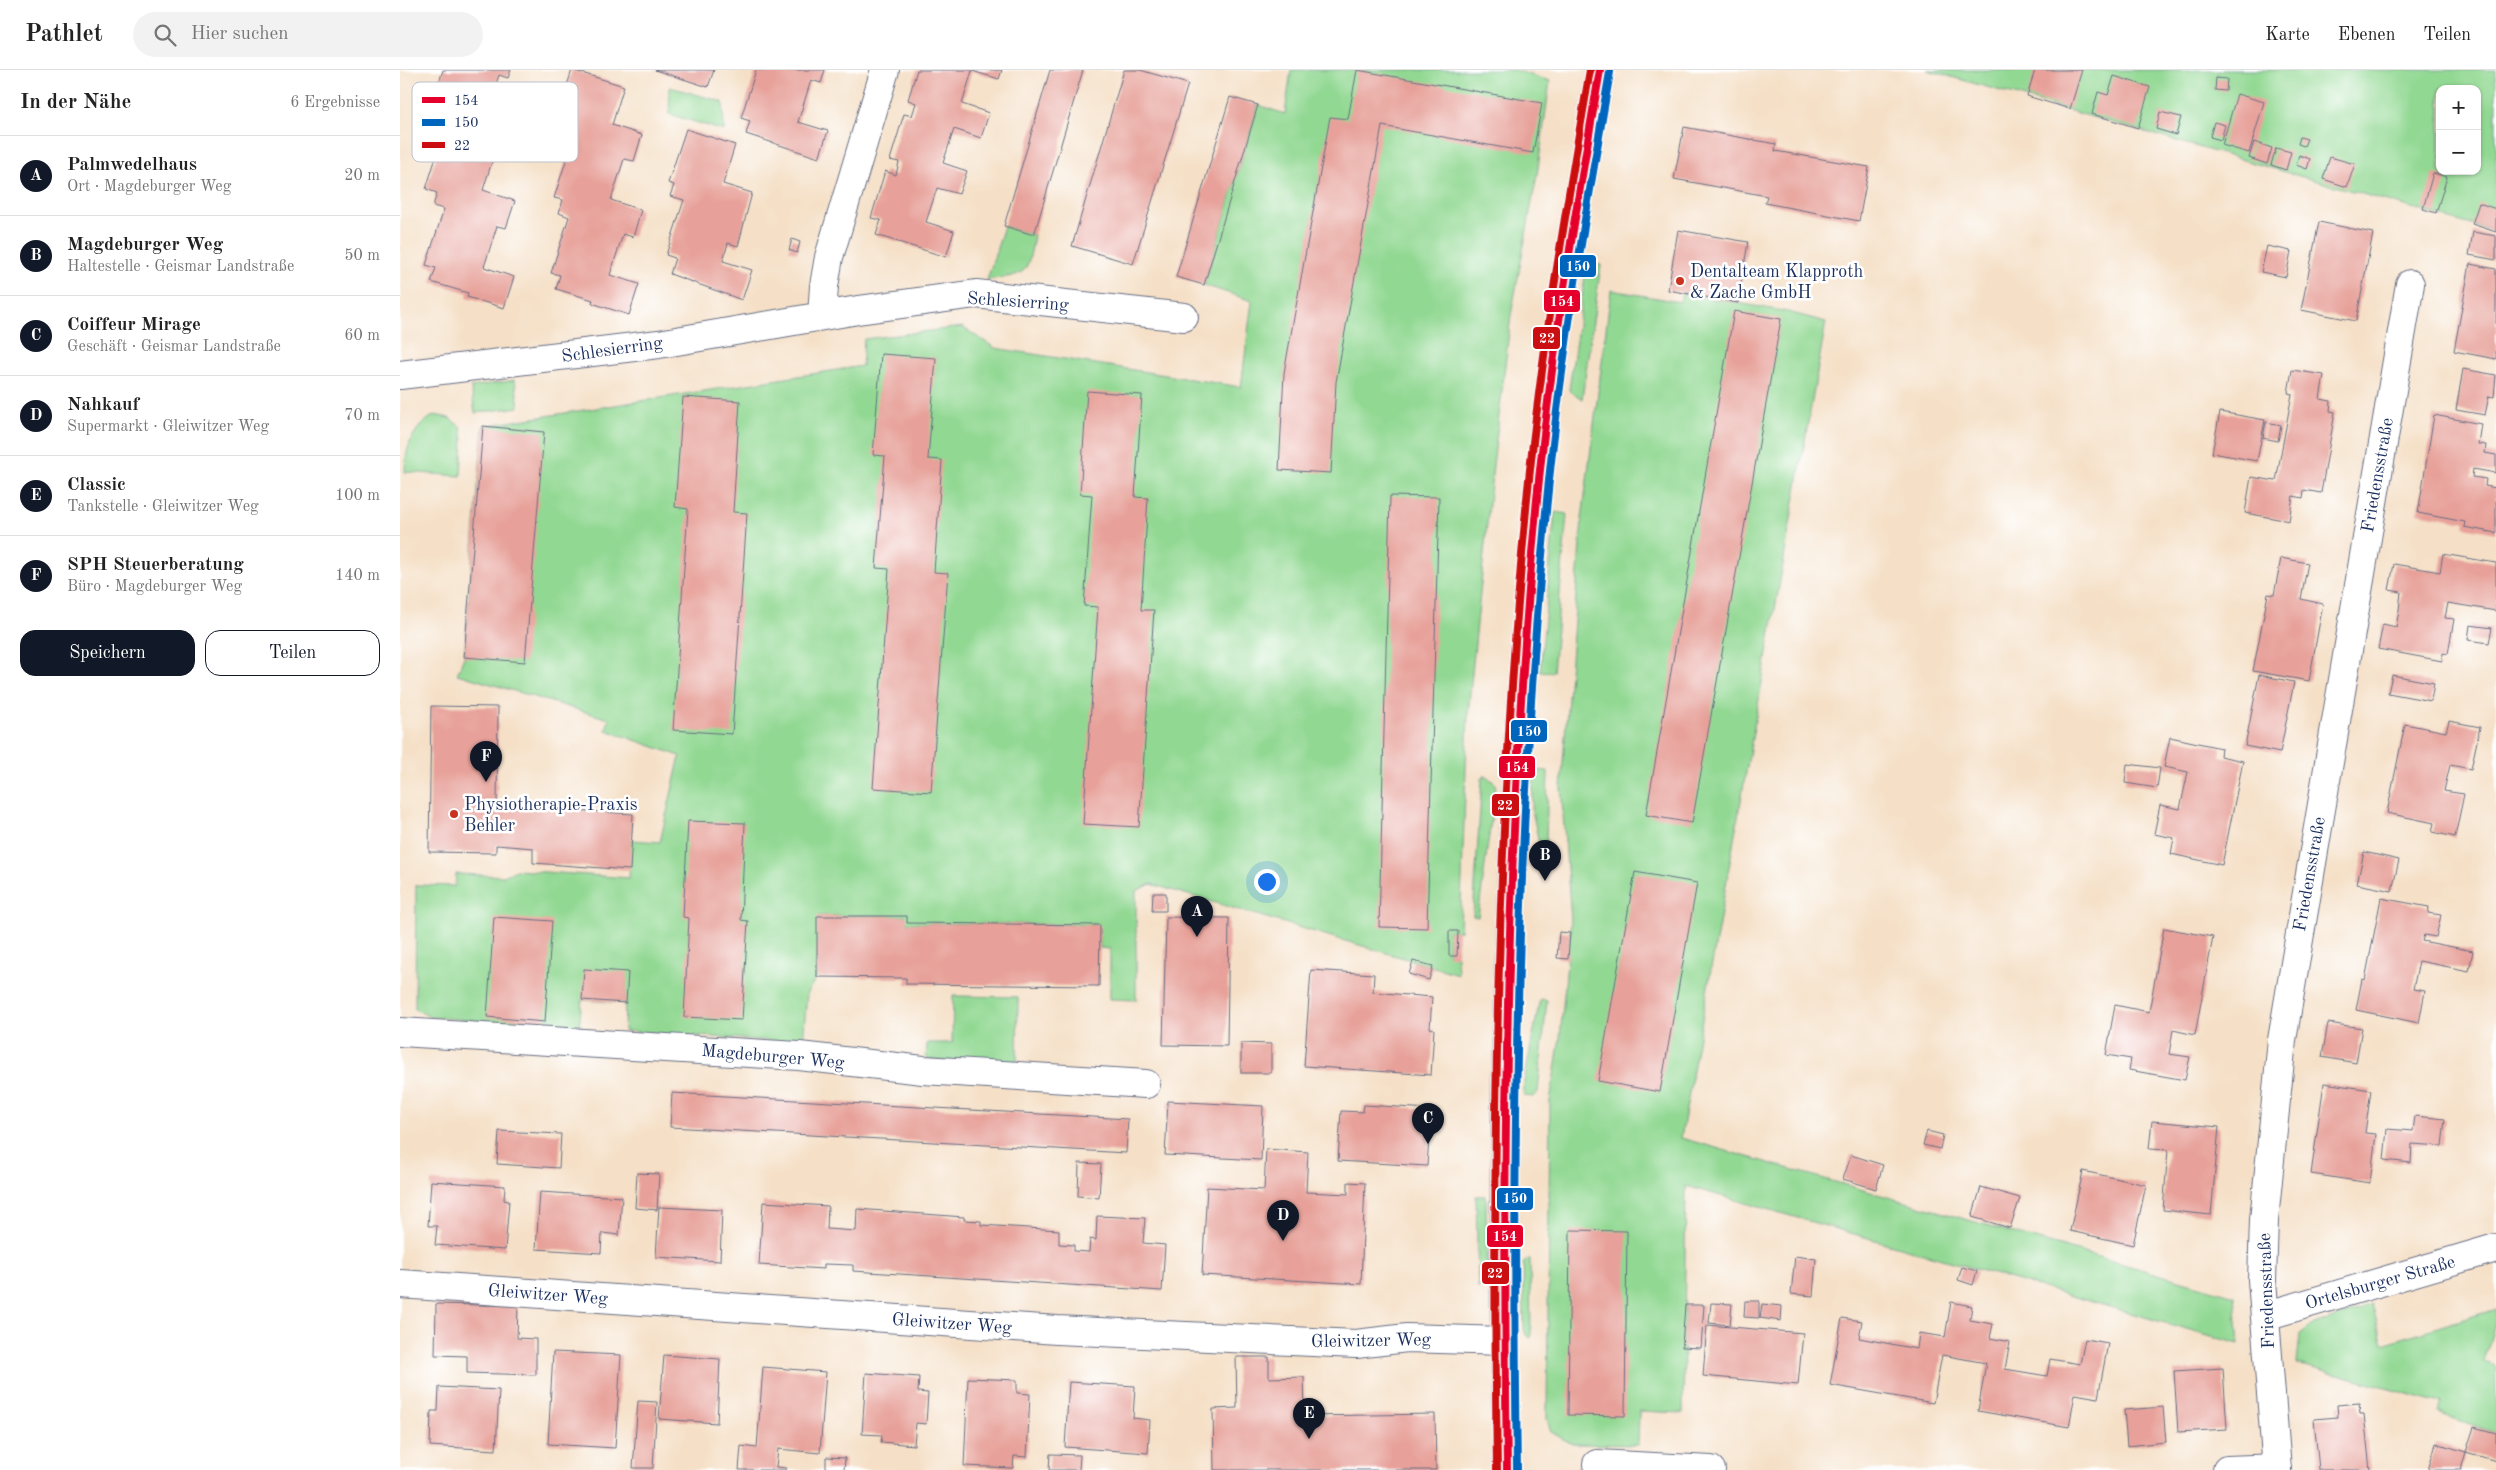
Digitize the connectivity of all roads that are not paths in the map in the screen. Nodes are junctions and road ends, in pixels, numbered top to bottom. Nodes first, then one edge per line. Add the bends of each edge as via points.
1 (885, 70) edge
2 (1600, 70) edge
3 (2410, 284) dead end
4 (822, 316) junction
5 (1184, 317) dead end
6 (400, 375) edge
7 (400, 1032) edge
8 (1146, 1084) dead end
9 (2496, 1248) edge
10 (400, 1284) edge
11 (2265, 1316) junction
12 (1504, 1341) junction
13 (1597, 1464) dead end
14 (2277, 1469) edge
15 (1507, 1470) edge
16 (1711, 1470) edge
17 (2227, 1470) edge

1 - 4 street via 829,257
2 - 12 street via 1559,309 1524,646 1514,827 1506,1107
3 - 11 street, Friedensstraße via 2282,1040 2264,1220 2262,1280
4 - 5 street, Schlesierring via 976,294
4 - 6 street, Schlesierring via 659,344
7 - 8 street, Magdeburger Weg via 799,1056 923,1070
9 - 11 street, Ortelsburger Straße
10 - 12 street, Gleiwitzer Weg via 1058,1330 1356,1344 1407,1338
11 - 14 street, Friedensstraße
12 - 15 street
13 - 16 street
14 - 17 street

